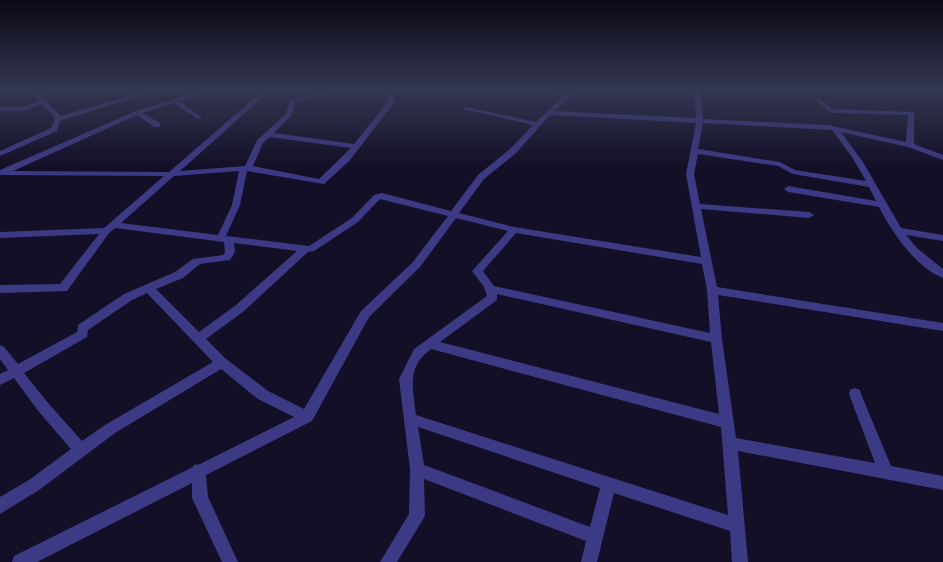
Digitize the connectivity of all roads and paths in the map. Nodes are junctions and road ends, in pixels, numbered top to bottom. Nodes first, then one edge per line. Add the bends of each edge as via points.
1 (56, 115) edge
2 (70, 115) edge
3 (131, 115) edge
4 (143, 115) edge
5 (195, 115) edge
6 (239, 115) edge
7 (287, 115) edge
8 (381, 115) edge
9 (495, 115) edge
10 (546, 115) edge
11 (596, 115) edge
12 (700, 115) edge
13 (912, 115) edge
14 (199, 118) dead end
15 (60, 119) junction
16 (700, 120) junction
17 (537, 124) junction
18 (157, 125) dead end
19 (835, 129) junction
20 (268, 134) junction
21 (910, 145) junction
22 (356, 147) junction
23 (693, 151) junction
24 (0, 154) edge
25 (943, 158) edge
26 (246, 168) junction
27 (0, 173) edge
28 (171, 174) junction
29 (872, 185) junction
30 (788, 189) dead end
31 (883, 205) junction
32 (696, 206) junction
33 (453, 215) junction
34 (809, 215) dead end
35 (109, 228) junction
36 (514, 230) junction
37 (896, 230) junction
38 (0, 235) edge
39 (943, 238) edge
40 (225, 239) junction
41 (305, 249) junction
42 (706, 261) junction
43 (943, 274) edge
44 (0, 289) edge
45 (150, 289) junction
46 (490, 289) junction
47 (712, 290) junction
48 (943, 327) edge
49 (198, 339) junction
50 (716, 339) junction
51 (429, 344) junction
52 (0, 350) edge
53 (222, 363) junction
54 (16, 372) junction
55 (0, 380) edge
56 (855, 394) dead end
57 (307, 417) junction
58 (411, 419) junction
59 (726, 422) junction
60 (730, 443) junction
61 (81, 450) junction
62 (417, 469) junction
63 (200, 470) junction
64 (886, 472) junction
65 (943, 483) edge
66 (609, 484) junction
67 (0, 506) edge
68 (737, 526) junction
69 (596, 537) junction
70 (20, 562) edge
71 (230, 562) edge
72 (388, 562) edge
73 (589, 562) edge
74 (740, 562) edge

1 - 15 street
2 - 15 street
3 - 27 street
4 - 18 street
5 - 14 street
6 - 28 street
7 - 20 street
8 - 22 street
9 - 17 street
10 - 17 street
11 - 16 street
12 - 16 street
13 - 21 street
15 - 24 street via 54,129
16 - 19 street
16 - 23 street
17 - 33 street via 513,151 481,177
19 - 21 street
19 - 29 street
20 - 22 street
20 - 26 street
21 - 25 street
22 - 26 street via 321,182
23 - 29 street via 780,164 793,172
23 - 32 street via 690,174
26 - 28 street
26 - 40 street
27 - 28 street
28 - 35 street
29 - 31 street
30 - 31 street
31 - 37 street
32 - 34 street
32 - 42 street
33 - 36 street
33 - 41 street via 377,197 355,220 311,249
33 - 57 street via 416,265 365,314
35 - 38 street
35 - 40 street
35 - 44 street via 63,288
36 - 42 street
36 - 46 street via 477,270
37 - 39 street
37 - 43 street via 920,260
40 - 41 street
40 - 45 street via 230,252 226,258 197,261
41 - 49 street via 240,308
42 - 47 street
45 - 49 street
45 - 54 street via 128,297 82,328 83,334
46 - 50 street
46 - 51 street via 493,297
47 - 48 street
47 - 50 street
49 - 53 street
50 - 59 street
51 - 58 street via 418,352 405,379
51 - 59 street
52 - 54 street
53 - 57 street via 263,395
53 - 61 street
54 - 55 street
54 - 61 street
56 - 64 street
57 - 63 street
58 - 62 street
58 - 66 street
59 - 60 street
60 - 64 street
60 - 68 street
61 - 67 street
62 - 69 street
62 - 72 street via 417,516
63 - 70 street
63 - 71 street via 200,498
64 - 65 street
66 - 68 street
66 - 69 street
68 - 74 street
69 - 73 street

